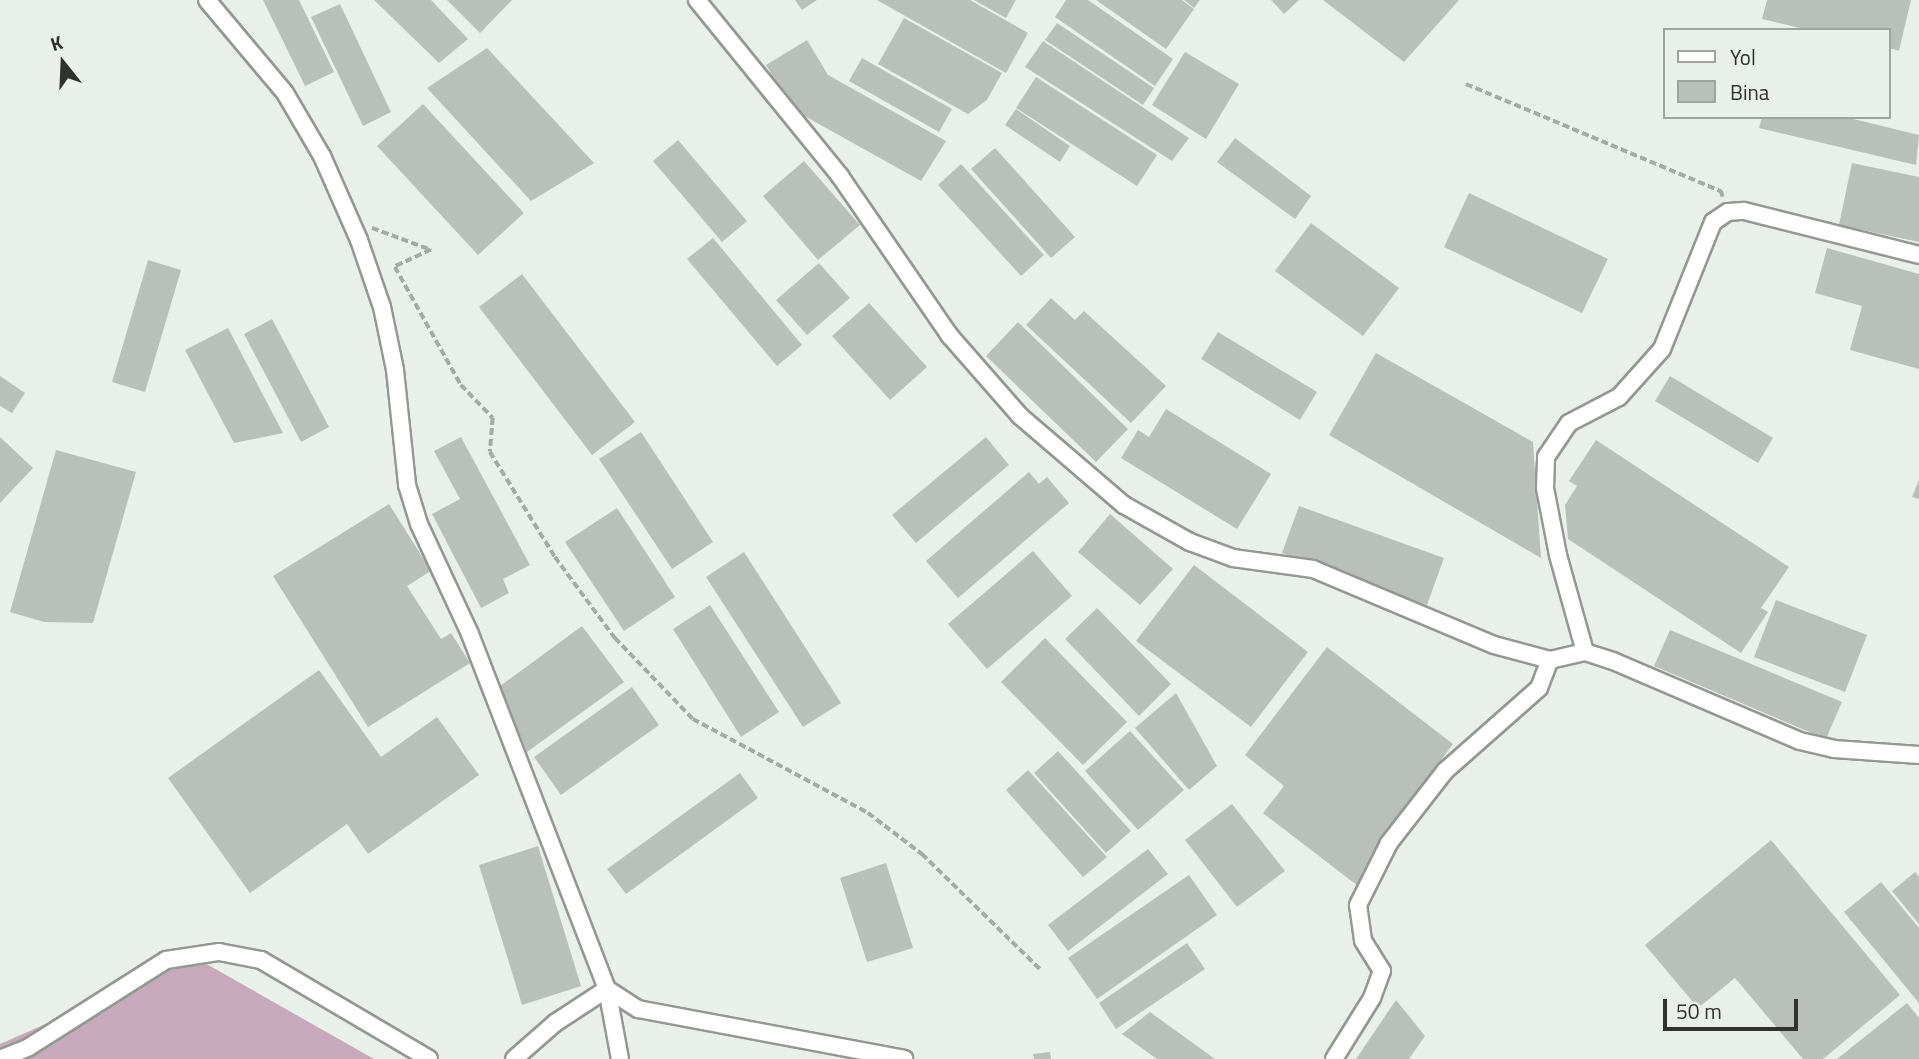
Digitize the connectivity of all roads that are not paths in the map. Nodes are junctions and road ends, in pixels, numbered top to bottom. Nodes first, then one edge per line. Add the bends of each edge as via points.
1 (206, 0) edge
2 (697, 0) edge
3 (1919, 255) edge
4 (1585, 652) junction
5 (1550, 660) junction
6 (1919, 755) edge
7 (607, 989) junction
8 (0, 1059) edge
9 (429, 1059) edge
10 (514, 1059) edge
11 (620, 1059) edge
12 (904, 1059) edge
13 (1334, 1059) edge

1 - 7 street via 285,93 322,156 350,220 383,307 407,485 419,524 470,634
2 - 5 street via 840,176 950,336 1020,416 1125,505 1191,542 1233,558 1314,569 1494,645
3 - 4 street via 1744,211 1728,212 1708,228 1676,322 1648,369 1619,397 1569,423 1546,457 1545,488 1558,555
4 - 5 street
4 - 6 street via 1730,708 1800,741
5 - 13 street via 1539,688 1445,771 1389,843 1358,905 1363,940 1382,971 1372,998
7 - 10 street via 555,1023
7 - 11 street
7 - 12 street via 638,1009
8 - 9 street via 29,1047 166,960 219,952 261,960

